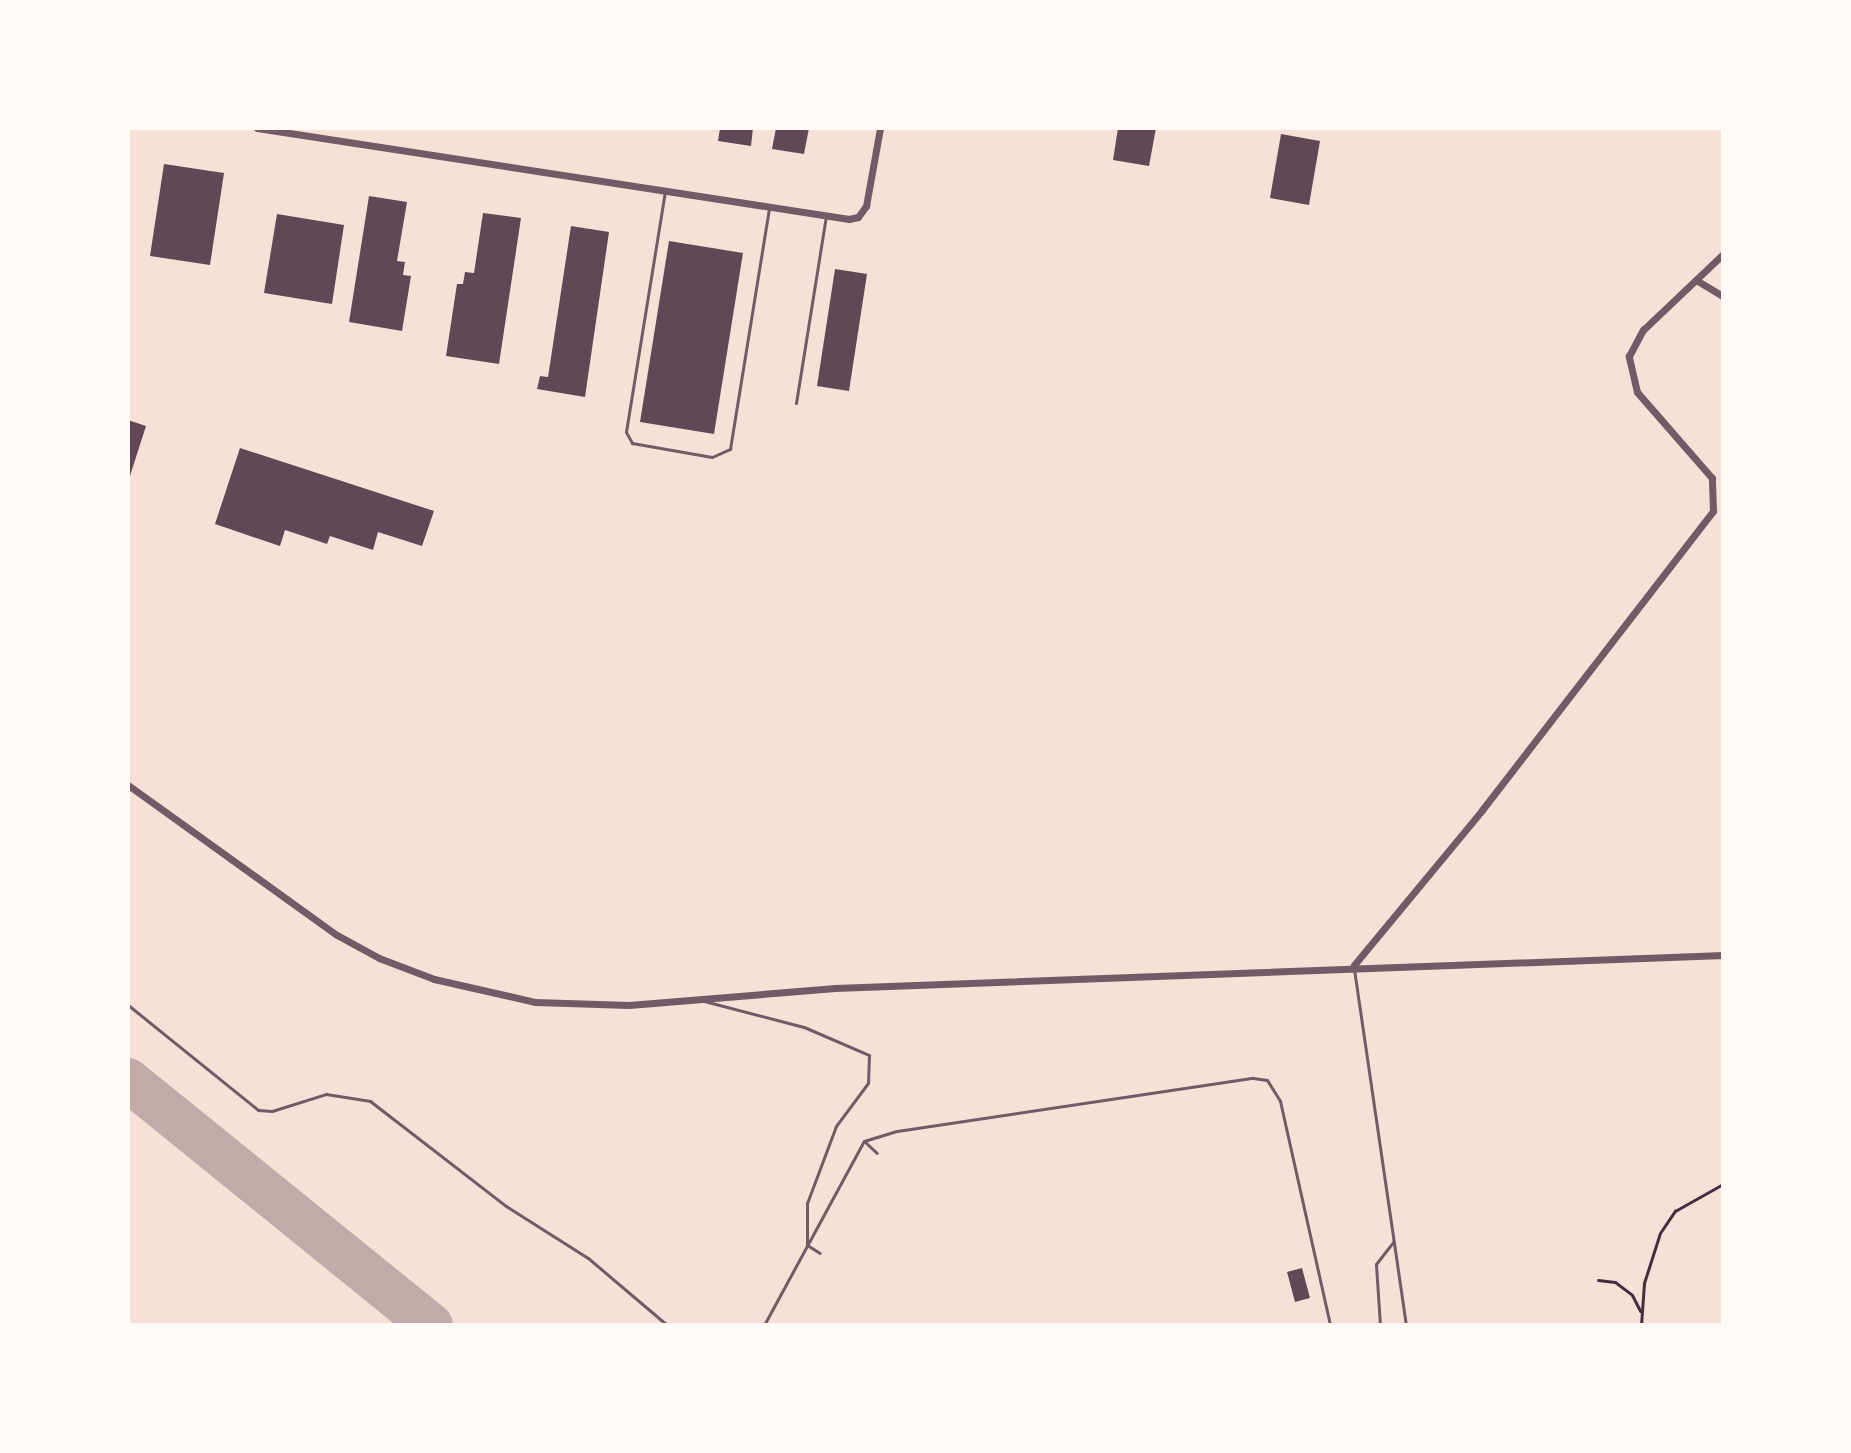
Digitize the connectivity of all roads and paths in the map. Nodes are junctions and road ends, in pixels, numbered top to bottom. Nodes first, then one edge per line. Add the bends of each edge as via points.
1 (257, 128) edge
2 (880, 128) edge
3 (665, 191) junction
4 (769, 207) junction
5 (826, 216) junction
6 (1723, 254) edge
7 (1696, 280) junction
8 (1723, 296) edge
9 (796, 403) dead end
10 (128, 785) edge
11 (1723, 955) edge
12 (1354, 965) junction
13 (693, 999) junction
14 (128, 1005) edge
15 (864, 1141) junction
16 (877, 1153) dead end
17 (1723, 1184) edge
18 (1393, 1242) junction
19 (807, 1245) junction
20 (820, 1253) dead end
21 (1598, 1280) dead end
22 (1641, 1315) junction
23 (667, 1325) edge
24 (764, 1325) edge
25 (1330, 1325) edge
26 (1380, 1325) edge
27 (1406, 1325) edge
28 (1641, 1325) edge

1 - 3 street
2 - 5 street via 864,211 854,218
3 - 4 street
3 - 4 lane via 626,432 632,443 712,457 730,449
4 - 5 street
5 - 9 lane
6 - 7 street
7 - 8 street
7 - 12 street via 1635,341 1629,374 1637,392 1712,478 1713,511 1482,810
10 - 13 street via 337,935 434,979 551,1004
11 - 12 street
12 - 13 street
12 - 18 lane
13 - 19 lane via 804,1027 869,1055 868,1083 836,1126 816,1176 805,1215
14 - 23 lane via 258,1110 272,1111 326,1094 370,1101 506,1206 588,1258
15 - 16 lane
15 - 19 lane
15 - 25 lane via 928,1126 1240,1079 1267,1080 1280,1101
17 - 22 path via 1675,1211 1660,1233
18 - 26 lane via 1376,1264
18 - 27 lane
19 - 20 lane
19 - 24 lane
21 - 22 path via 1615,1282 1632,1295
22 - 28 path

